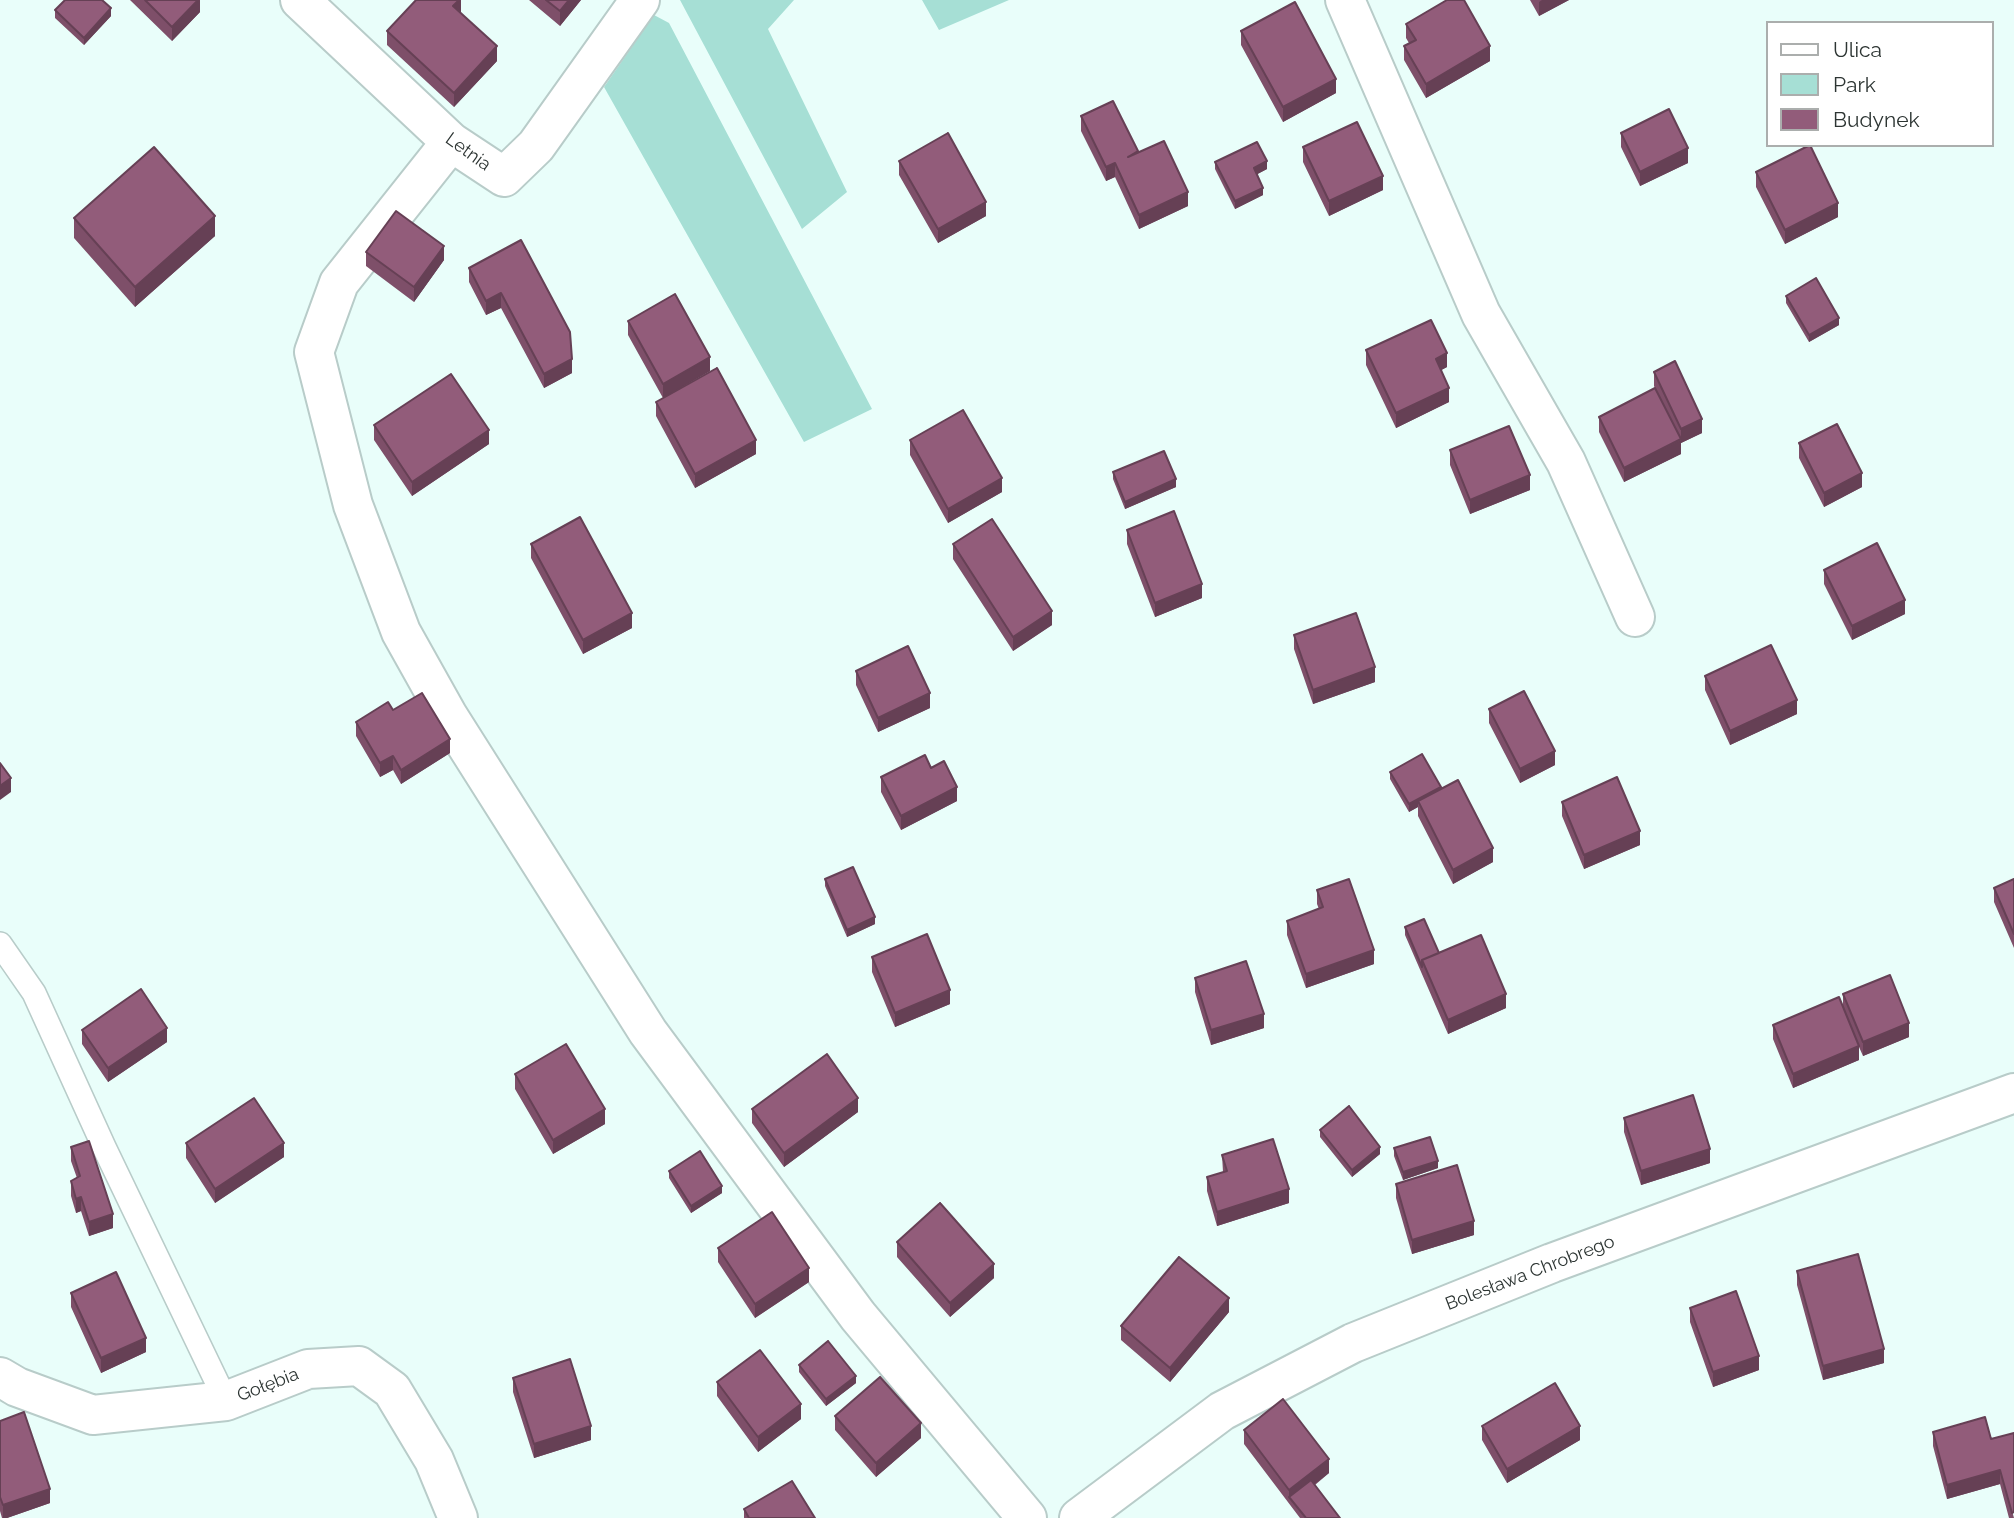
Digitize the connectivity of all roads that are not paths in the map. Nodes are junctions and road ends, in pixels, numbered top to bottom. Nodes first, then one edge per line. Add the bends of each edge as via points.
1 (300, 0) edge
2 (640, 0) edge
3 (1345, 0) edge
4 (451, 142) junction
5 (1634, 617) dead end
6 (0, 944) edge
7 (2014, 1093) edge
8 (0, 1377) edge
9 (226, 1401) junction
10 (458, 1518) edge
11 (1027, 1518) edge
12 (1079, 1518) edge

1 - 4 street, Letnia
2 - 4 street, Letnia via 536,146 504,177
3 - 5 street via 1481,314 1566,463
4 - 11 street via 339,284 314,352 353,505 401,632 448,716 648,1032 858,1316
6 - 9 lane via 34,993
7 - 12 street, Bolesława Chrobrego via 1552,1263 1353,1343 1222,1410
8 - 9 street, Gołębia via 93,1415
9 - 10 street, Gołębia via 308,1369 359,1366 392,1390 434,1460

